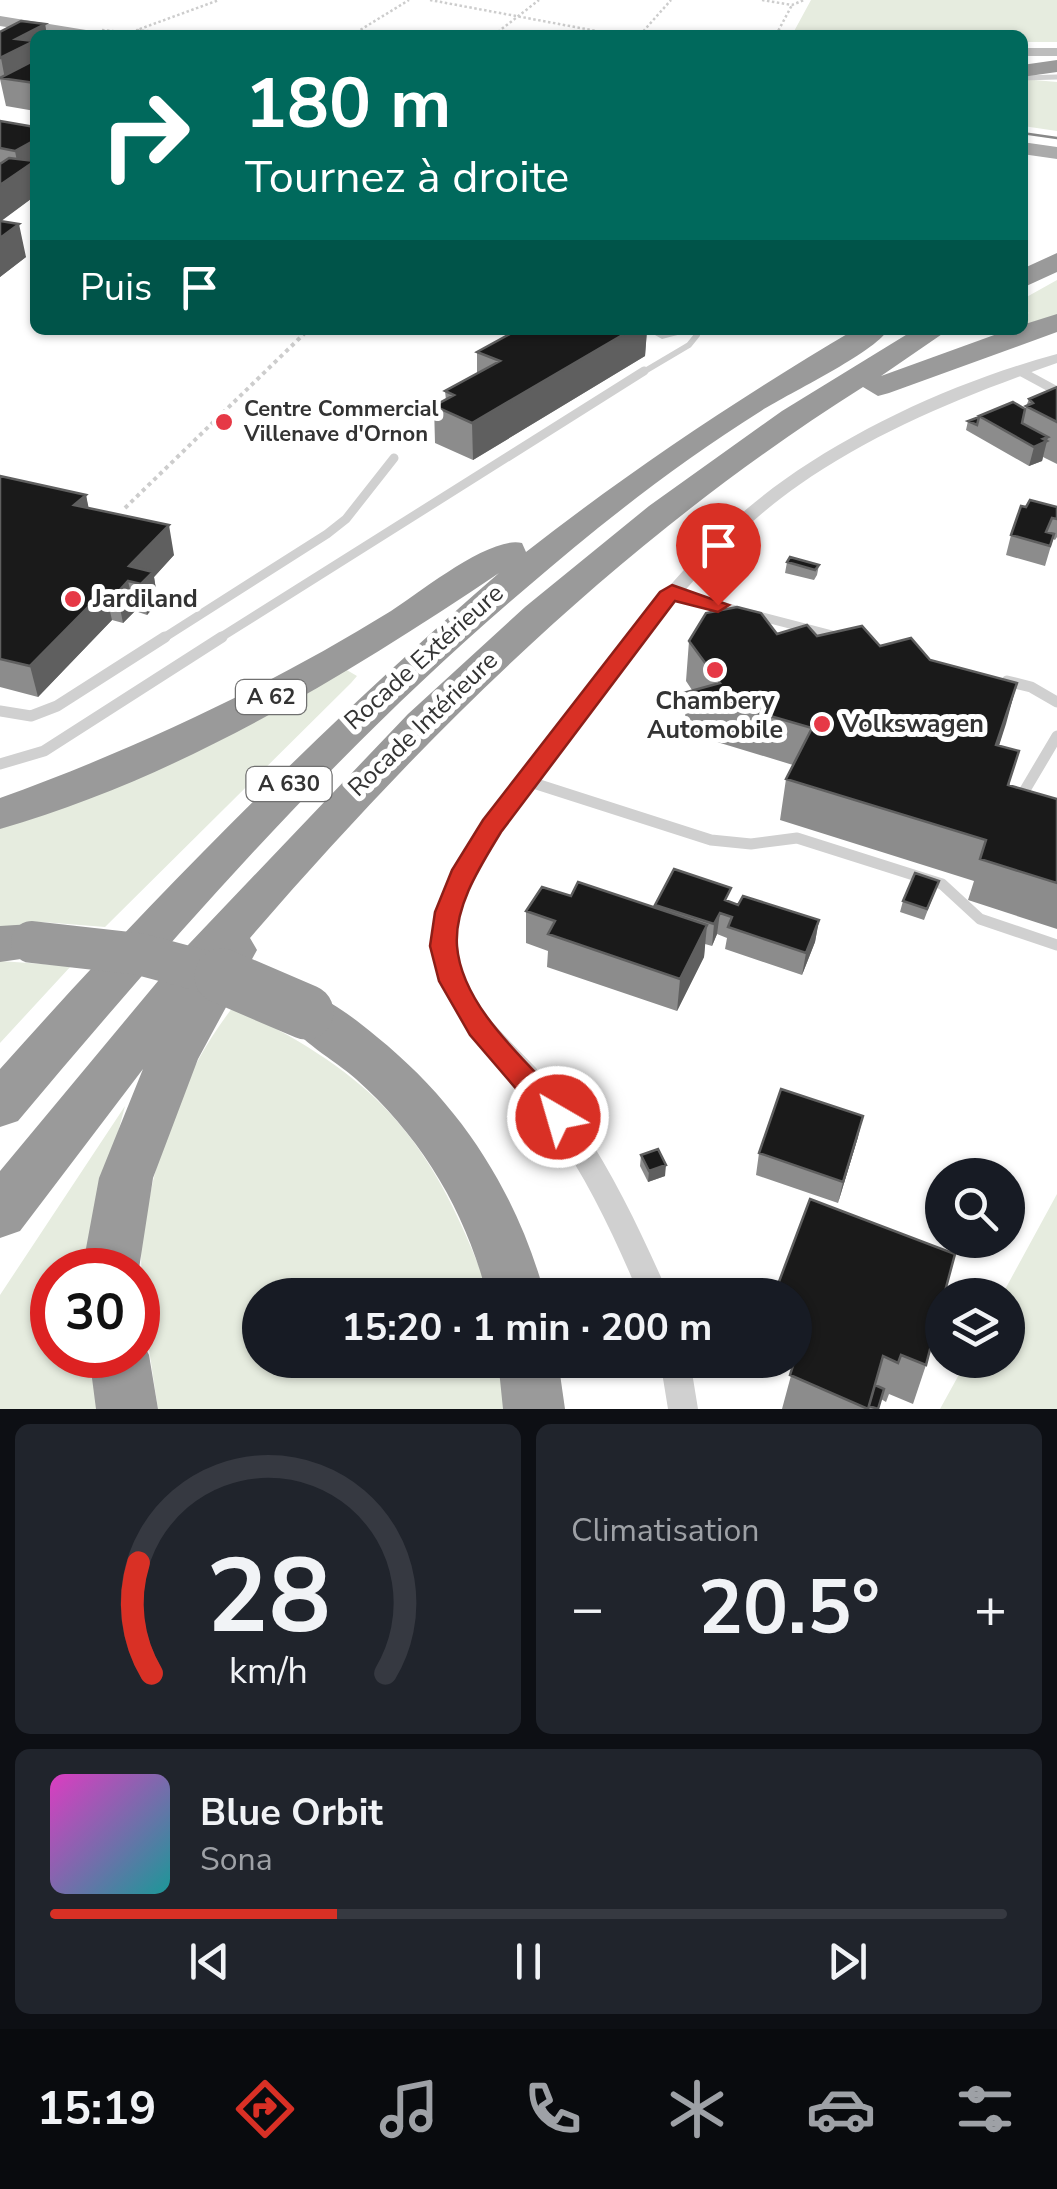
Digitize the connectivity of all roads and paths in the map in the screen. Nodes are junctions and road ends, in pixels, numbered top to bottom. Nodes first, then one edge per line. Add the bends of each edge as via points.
1 (219, 0) edge
2 (408, 0) edge
3 (430, 0) edge
4 (539, 0) edge
5 (671, 0) edge
6 (762, 0) edge
7 (804, 0) edge
8 (792, 4) junction
9 (518, 16) junction
10 (0, 23) edge
11 (34, 30) edge
12 (73, 30) edge
13 (137, 30) edge
14 (360, 30) edge
15 (500, 30) edge
16 (592, 30) edge
17 (644, 30) edge
18 (779, 30) edge
19 (1028, 52) edge
20 (1057, 52) edge
21 (1057, 66) edge
22 (1028, 73) edge
23 (1028, 75) edge
24 (1057, 77) edge
25 (1028, 146) edge
26 (1057, 150) edge
27 (1057, 232) edge
28 (1028, 247) edge
29 (1057, 262) edge
30 (1028, 277) edge
31 (1057, 322) edge
32 (1028, 332) edge
33 (303, 335) edge
34 (697, 335) edge
35 (866, 335) edge
36 (926, 335) edge
37 (1020, 335) edge
38 (1057, 358) edge
39 (1020, 371) junction
40 (1057, 391) edge
41 (751, 444) junction
42 (394, 458) dead end
43 (612, 499) junction
44 (124, 508) dead end
45 (672, 591) junction
46 (847, 639) edge
47 (994, 677) edge
48 (1057, 702) edge
49 (0, 711) edge
50 (1057, 736) edge
51 (0, 764) edge
52 (526, 781) junction
53 (4, 812) edge
54 (1035, 812) edge
55 (277, 870) junction
56 (16, 944) edge
57 (1057, 945) edge
58 (0, 1105) edge
59 (0, 1213) edge
60 (115, 1248) edge
61 (513, 1278) edge
62 (646, 1278) edge
63 (122, 1378) edge
64 (530, 1378) edge
65 (678, 1378) edge
66 (127, 1409) edge
67 (534, 1409) edge
68 (683, 1409) edge

1 - 13 path
2 - 14 path
3 - 9 path
4 - 9 path
5 - 17 path
6 - 8 path
7 - 8 path
8 - 18 path
9 - 15 path
9 - 16 path
10 - 11 main road
10 - 12 main road
19 - 20 main road
21 - 22 highway
23 - 24 lane
25 - 26 main road
27 - 28 highway
29 - 30 highway
31 - 32 highway
33 - 44 path
34 - 51 lane via 44,750
35 - 43 highway, Rocade Extérieure / A 630 via 732,414
36 - 41 highway, Rocade Intérieure / A 630
37 - 41 highway via 908,374
38 - 39 street
39 - 40 lane
39 - 45 street via 940,400 846,447 789,484
41 - 55 highway, Rocade Intérieure / A 630 via 568,585 430,712
42 - 49 lane via 327,534 153,647 57,706 31,716
43 - 53 highway, A 62 via 522,542 306,680 193,738
43 - 58 highway, Rocade Extérieure / A 630 via 494,592 303,770
45 - 46 lane
45 - 52 street
47 - 48 lane
50 - 54 lane via 1025,790
52 - 57 lane via 711,840 797,838 942,884 980,919
52 - 62 street via 465,870 448,912 444,946 453,981 480,1027 540,1090 596,1171
55 - 59 highway, Rocade Intérieure / A 630
55 - 60 highway via 174,1056 126,1178
56 - 61 highway, bridge via 110,946 180,960 252,984 348,1040 410,1097 479,1195
63 - 66 highway
64 - 67 highway
65 - 68 street

